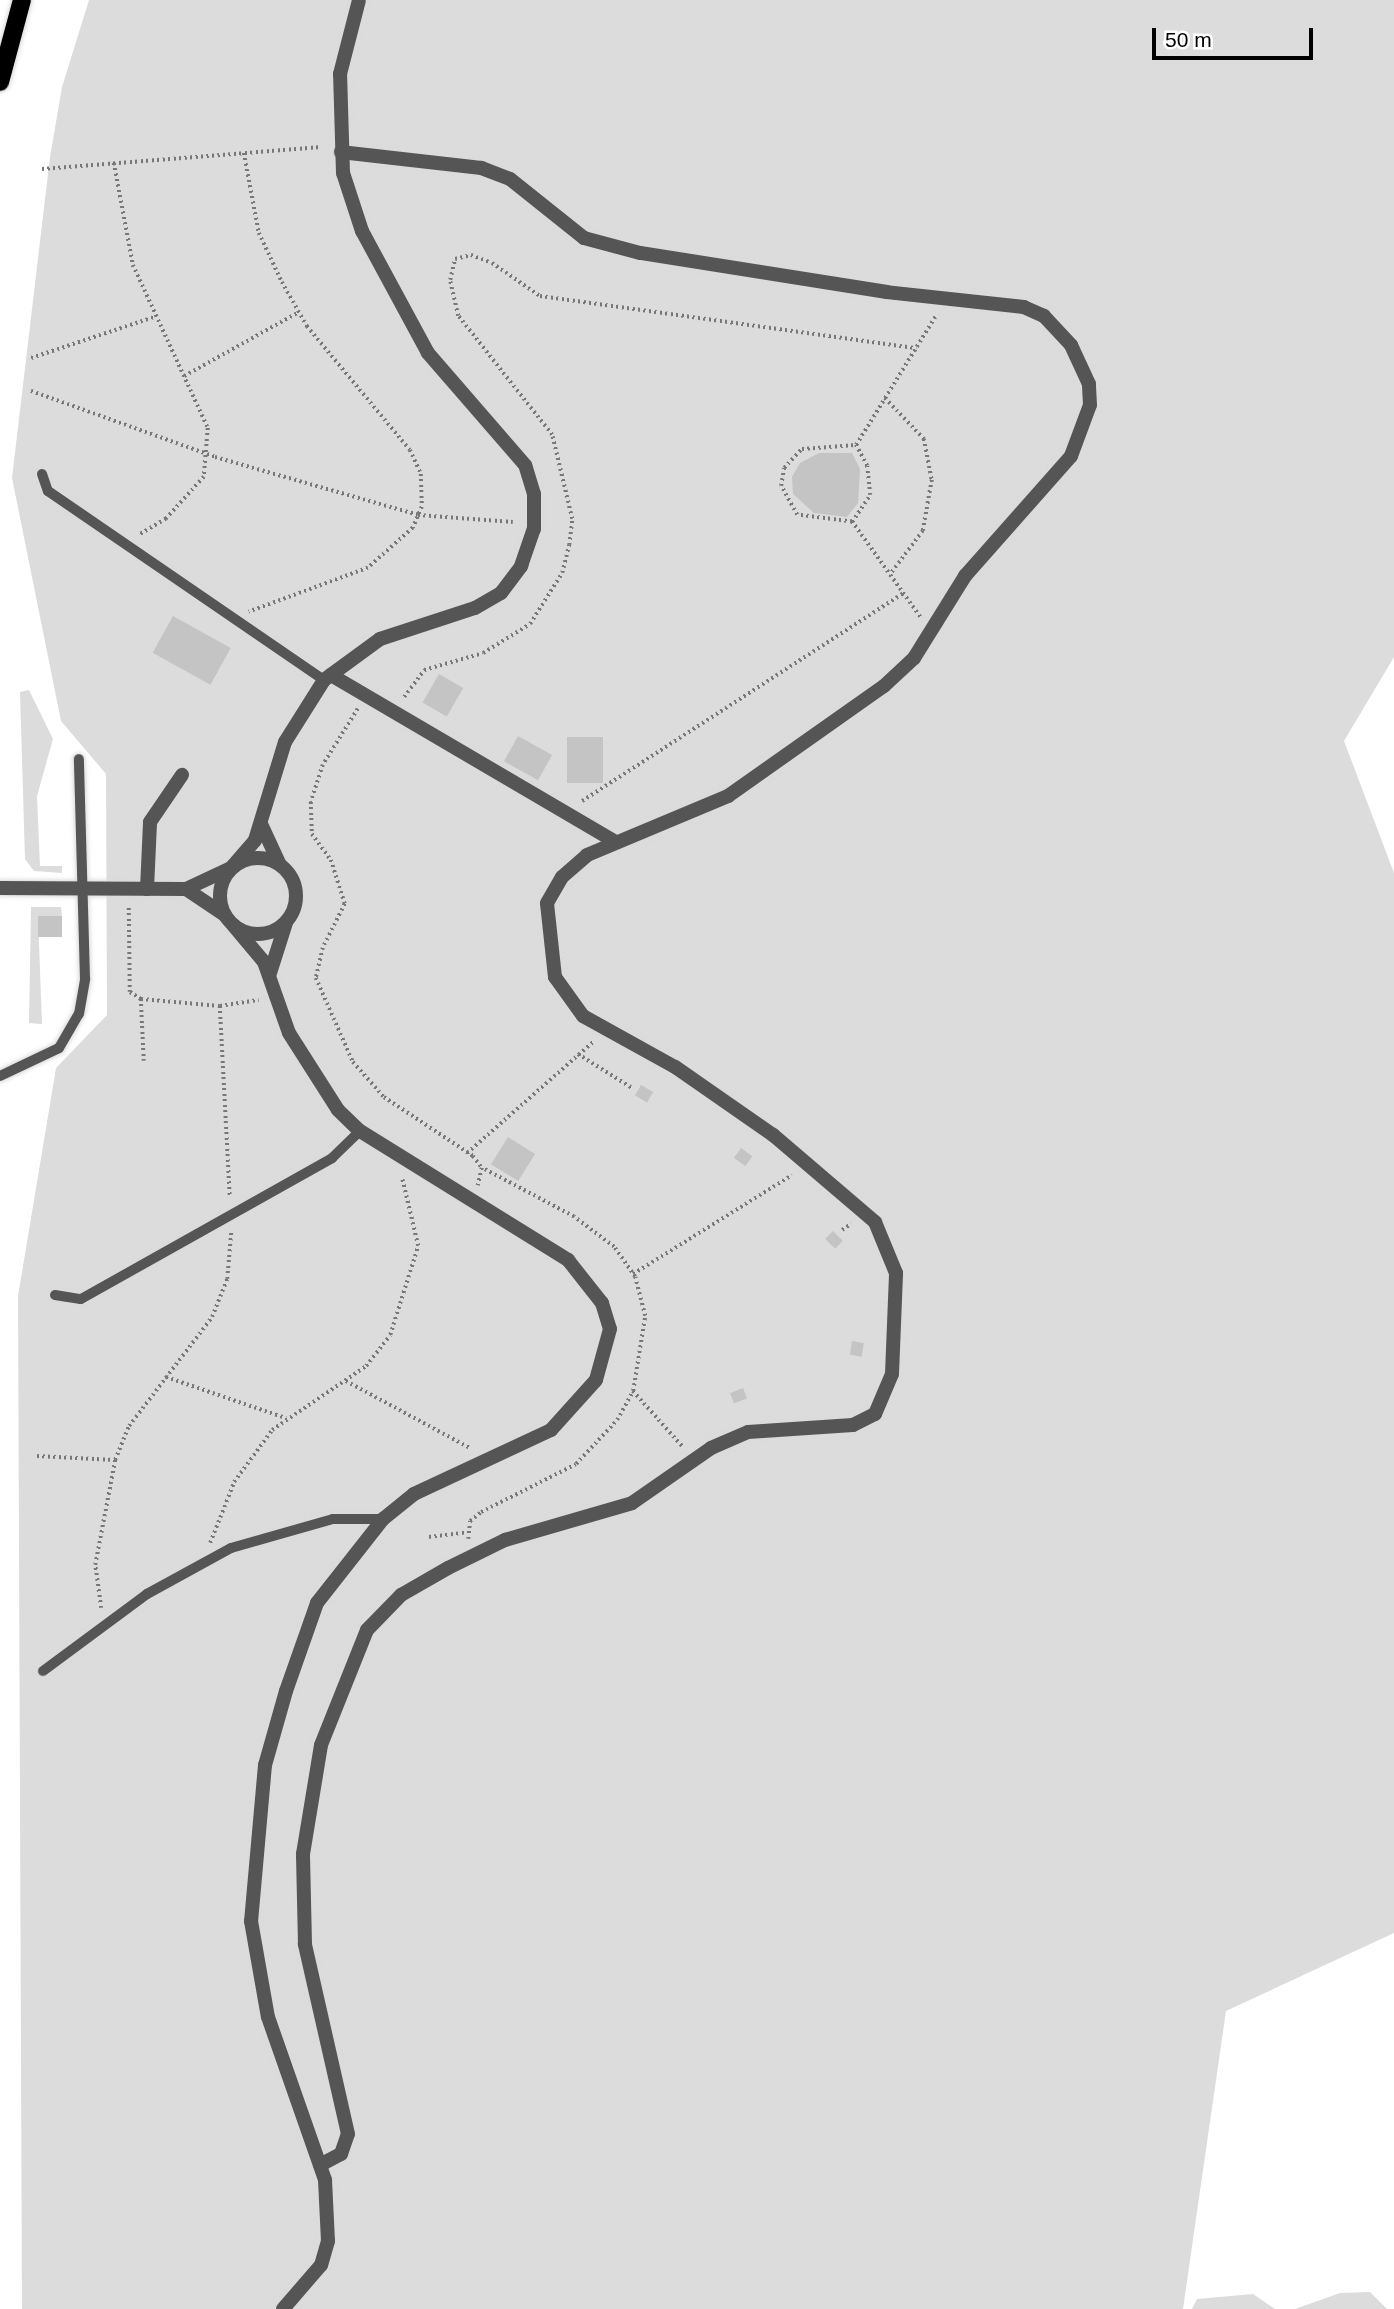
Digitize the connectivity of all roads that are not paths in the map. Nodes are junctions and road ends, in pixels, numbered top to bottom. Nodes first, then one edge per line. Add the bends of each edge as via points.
1 (22, 0) edge
2 (359, 0) edge
3 (0, 82) edge
4 (341, 152) junction
5 (42, 474) dead end
6 (328, 677) junction
7 (79, 759) dead end
8 (182, 775) dead end
9 (261, 824) junction
10 (616, 842) junction
11 (279, 863) junction
12 (232, 868) junction
13 (0, 888) edge
14 (82, 888) junction
15 (147, 889) junction
16 (186, 889) junction
17 (289, 919) junction
18 (229, 920) junction
19 (270, 978) junction
20 (0, 1076) edge
21 (360, 1131) junction
22 (55, 1295) dead end
23 (383, 1519) junction
24 (43, 1671) dead end
25 (320, 2165) junction
26 (283, 2309) edge

1 - 3 main road
2 - 4 street via 340,74
4 - 6 street via 362,231 394,296 428,353 525,464 534,494 534,529 521,566 501,593 475,608 380,639
4 - 10 street via 481,168 510,179 584,238 640,253 887,292 1024,307 1059,331 1081,363 1090,405 1071,456 965,576 914,658 842,721 747,784
5 - 6 lane via 48,491
6 - 9 street via 285,742
6 - 10 street
7 - 14 lane
8 - 15 street via 150,822
9 - 11 street
9 - 12 street
10 - 25 street via 562,877 547,904 555,976 583,1016 675,1067 773,1135 875,1222 896,1273 892,1374 875,1414 853,1425 748,1432 711,1448 632,1503 505,1540 449,1568 401,1595 367,1630 321,1745 303,1854 305,1944 348,2134 341,2154
11 - 12 street via 254,858
11 - 17 street via 294,884
12 - 16 street
12 - 18 street via 220,891
13 - 14 street
14 - 15 street
14 - 20 lane via 79,1014 59,1048
15 - 16 street
16 - 18 street
17 - 18 street via 256,934
17 - 19 street
18 - 19 street
19 - 21 street via 289,1033 315,1079
21 - 22 lane via 332,1158 81,1299
21 - 23 street via 568,1260 602,1303 610,1329 596,1380 551,1430 434,1484
23 - 24 lane via 333,1519 208,1560 104,1624
23 - 25 street via 317,1603 265,1765 254,1845 251,1921 268,2017
25 - 26 street via 328,2241 321,2265

